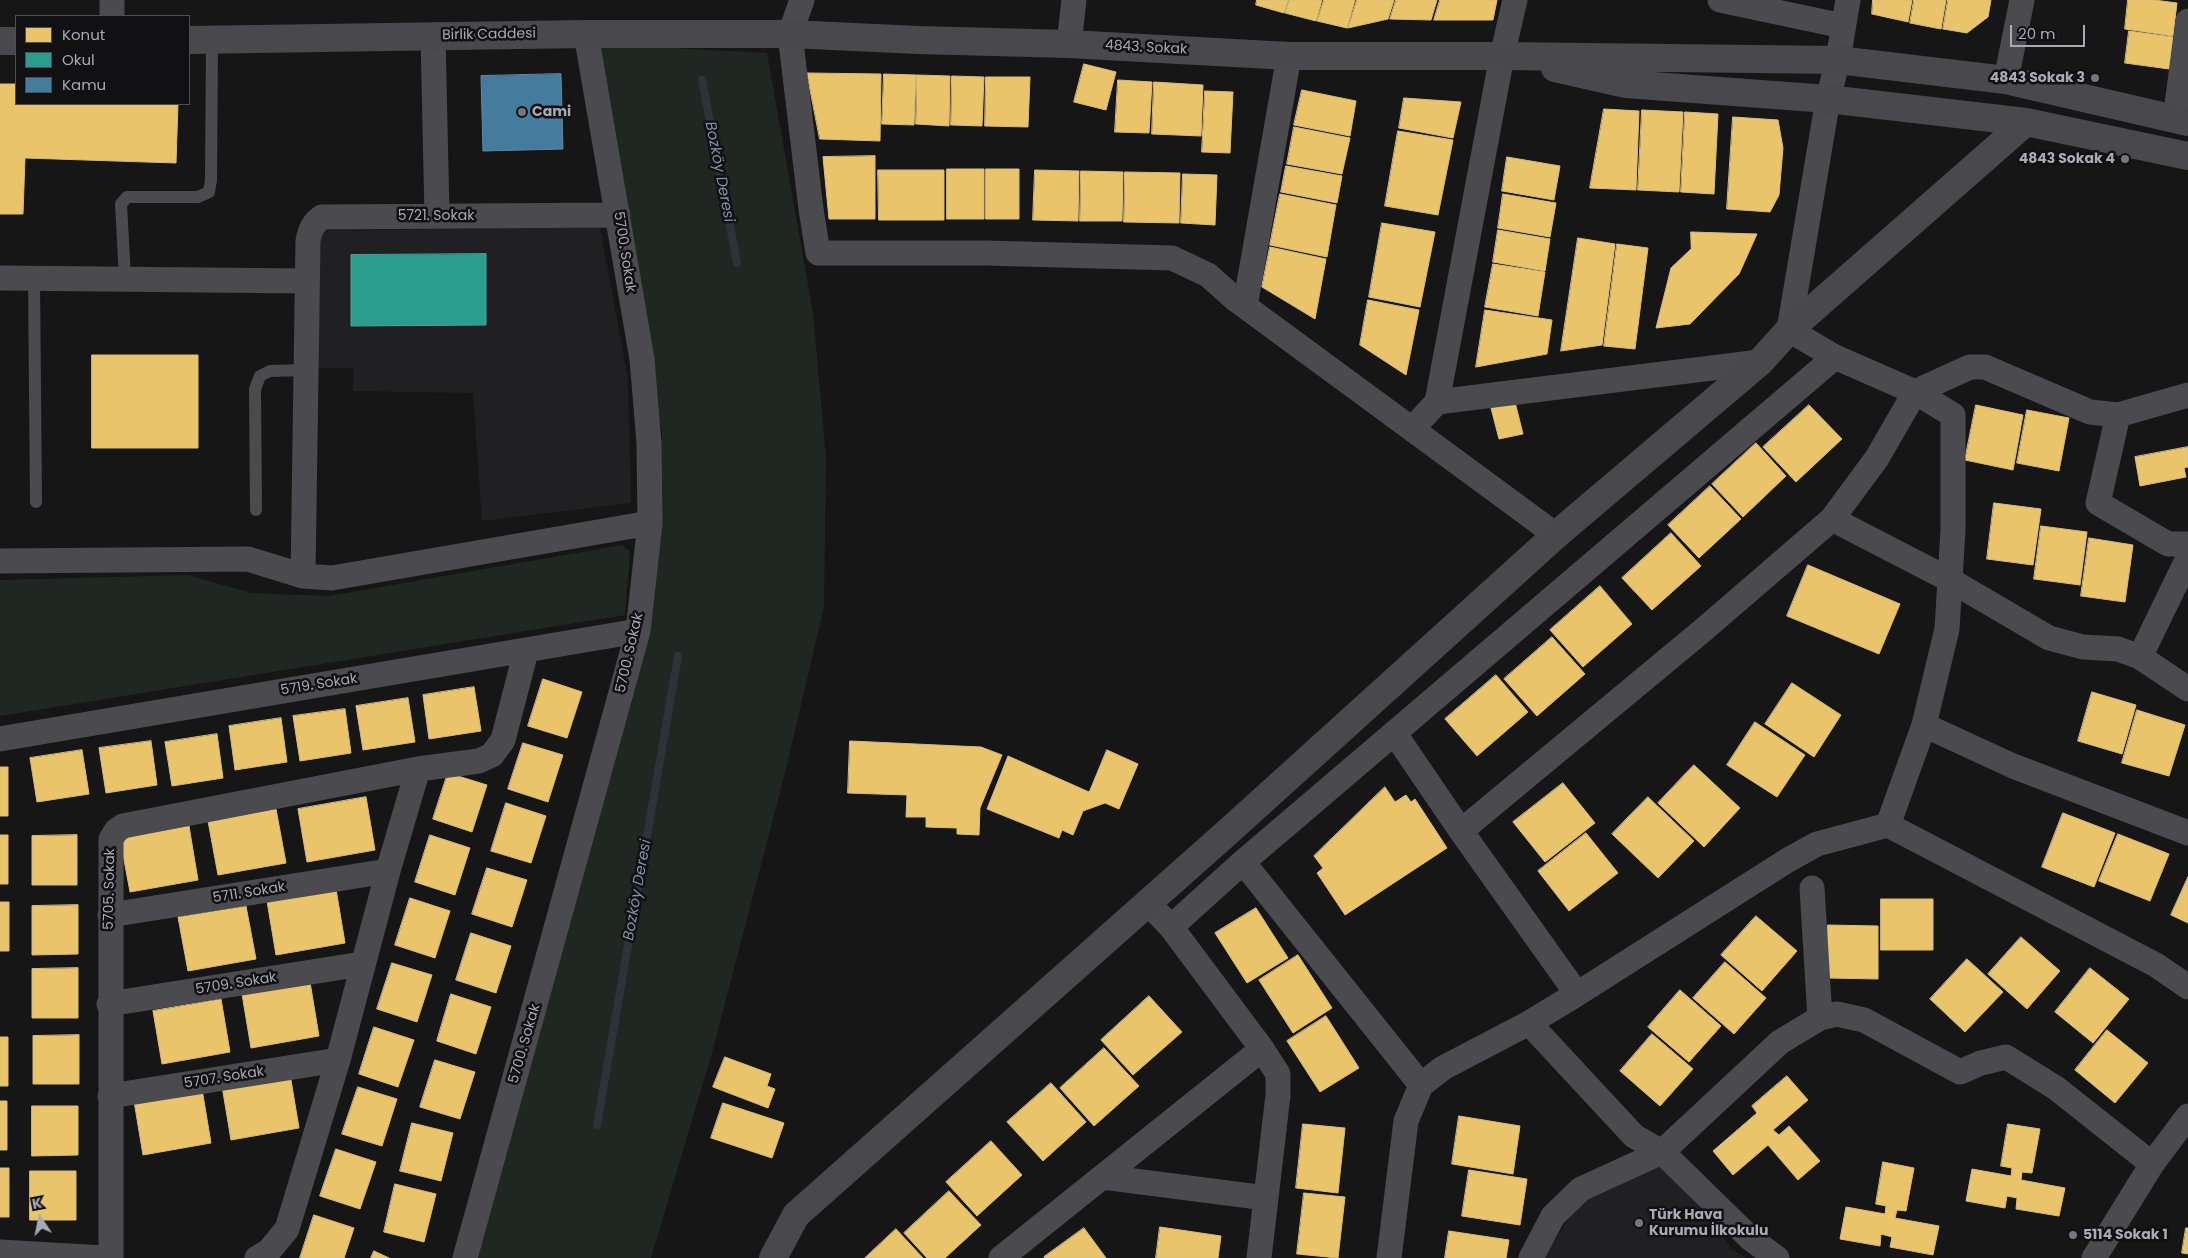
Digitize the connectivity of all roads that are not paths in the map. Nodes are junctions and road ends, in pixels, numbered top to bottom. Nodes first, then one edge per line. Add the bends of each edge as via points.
1 (112, 0) edge
2 (802, 0) edge
3 (1074, 0) edge
4 (1515, 0) edge
5 (1720, 0) edge
6 (1848, 0) edge
7 (2022, 0) edge
8 (112, 15) edge
9 (2188, 21) edge
10 (1844, 26) junction
11 (586, 34) junction
12 (790, 34) junction
13 (434, 36) junction
14 (200, 39) edge
15 (0, 41) edge
16 (15, 41) edge
17 (1069, 44) junction
18 (1289, 56) junction
19 (1502, 56) junction
20 (1838, 60) junction
21 (2006, 80) junction
22 (1828, 99) junction
23 (2182, 121) edge
24 (2026, 122) junction
25 (2188, 156) edge
26 (618, 215) junction
27 (436, 216) junction
28 (0, 278) edge
29 (34, 278) junction
30 (125, 279) junction
31 (307, 280) junction
32 (1245, 306) junction
33 (1789, 330) junction
34 (1835, 357) junction
35 (1760, 362) junction
36 (306, 370) junction
37 (1915, 392) junction
38 (2188, 395) edge
39 (1437, 402) junction
40 (2118, 415) junction
41 (1413, 428) junction
42 (36, 502) dead end
43 (256, 510) dead end
44 (1832, 519) junction
45 (650, 523) junction
46 (1556, 535) junction
47 (2188, 544) edge
48 (2188, 558) edge
49 (0, 561) edge
50 (303, 576) junction
51 (1950, 580) junction
52 (638, 631) junction
53 (526, 651) junction
54 (2140, 656) junction
55 (2188, 689) edge
56 (1924, 726) junction
57 (1395, 734) junction
58 (0, 739) edge
59 (418, 769) junction
60 (1888, 825) junction
61 (1460, 831) junction
62 (2188, 833) edge
63 (1243, 862) junction
64 (388, 871) junction
65 (1812, 888) dead end
66 (1148, 903) junction
67 (110, 916) junction
68 (1171, 927) junction
69 (362, 964) junction
70 (2188, 987) edge
71 (1577, 994) junction
72 (109, 1004) junction
73 (1820, 1018) junction
74 (1529, 1023) junction
75 (1262, 1049) junction
76 (338, 1060) junction
77 (1421, 1085) junction
78 (110, 1096) junction
79 (2188, 1116) edge
80 (1662, 1152) junction
81 (2152, 1164) junction
82 (1102, 1177) junction
83 (1266, 1198) junction
84 (0, 1252) edge
85 (104, 1258) edge
86 (111, 1258) edge
87 (257, 1258) edge
88 (465, 1258) edge
89 (773, 1258) edge
90 (1001, 1258) edge
91 (1259, 1258) edge
92 (1389, 1258) edge
93 (1531, 1258) edge
94 (1777, 1258) edge
95 (2094, 1258) edge

1 - 8 street
2 - 12 street
3 - 17 street
4 - 19 street
5 - 10 street
6 - 10 street
7 - 21 street
9 - 23 street
10 - 20 street
11 - 12 street, Birlik Caddesi
11 - 13 street, Birlik Caddesi
11 - 26 street, 5700. Sokak
12 - 17 street, 4843. Sokak
12 - 32 street via 818,253 1172,258 1208,275
13 - 14 street, Birlik Caddesi
13 - 27 street
14 - 30 lane via 211,180 209,192 198,196 128,197 120,204
15 - 16 street
17 - 18 street, 4843. Sokak
18 - 19 street, 4843. Sokak
18 - 32 street
19 - 20 street
19 - 22 street via 1626,84
19 - 39 street
20 - 21 street
20 - 22 street
21 - 23 street
22 - 24 street
22 - 33 street
24 - 25 street
24 - 33 street
26 - 27 street, 5721. Sokak
26 - 45 street, 5700. Sokak via 642,358 649,443
27 - 31 street, 5721. Sokak via 322,217 316,221 308,241
28 - 29 street
29 - 30 street
29 - 42 lane
30 - 31 street
31 - 36 street, 5721. Sokak
32 - 41 street
33 - 34 street
33 - 35 street
34 - 37 street
34 - 57 street
35 - 39 street
35 - 46 street
36 - 43 lane via 270,371 260,376 255,389
36 - 50 street, 5721. Sokak
37 - 40 street via 1970,367 1985,367 2090,412
37 - 44 street via 1877,458
37 - 51 street via 1954,415
38 - 40 street
39 - 41 street
40 - 47 street via 2098,503 2168,544
41 - 46 street
44 - 51 street
44 - 61 street
45 - 50 street via 332,578
45 - 52 street, 5700. Sokak
46 - 66 street
48 - 54 street
49 - 50 street via 248,559
51 - 54 street via 2049,638 2083,647 2118,649
51 - 56 street via 1947,630
52 - 53 street, 5719. Sokak
52 - 88 street, 5700. Sokak
53 - 58 street, 5719. Sokak
53 - 59 street, 5705. Sokak via 503,740 492,755 479,761
54 - 55 street
56 - 60 street
56 - 62 street via 2013,766
57 - 61 street
57 - 63 street
59 - 64 street
59 - 67 street, 5705. Sokak via 123,826 111,839
60 - 70 street via 2156,965
60 - 71 street via 1816,844
61 - 71 street
63 - 68 street
63 - 77 street
64 - 67 street, 5711. Sokak
64 - 69 street
65 - 73 street
66 - 68 street
66 - 89 street via 796,1216
67 - 72 street, 5705. Sokak
68 - 75 street
69 - 72 street, 5709. Sokak
69 - 76 street
71 - 74 street
72 - 78 street, 5705. Sokak
73 - 80 street via 1780,1042
73 - 81 street via 1837,1014 1864,1020 1960,1072 2006,1057 2056,1088
74 - 77 street via 1443,1068
74 - 80 street via 1634,1136
75 - 82 street
75 - 83 street via 1278,1074
76 - 78 street, 5707. Sokak
76 - 87 street via 287,1229 269,1252
77 - 92 street via 1406,1121
78 - 86 street, 5705. Sokak
79 - 81 street
80 - 93 street via 1581,1189 1553,1216
80 - 94 street via 1751,1239
81 - 95 street
82 - 83 street
82 - 90 street
83 - 91 street
84 - 85 street

